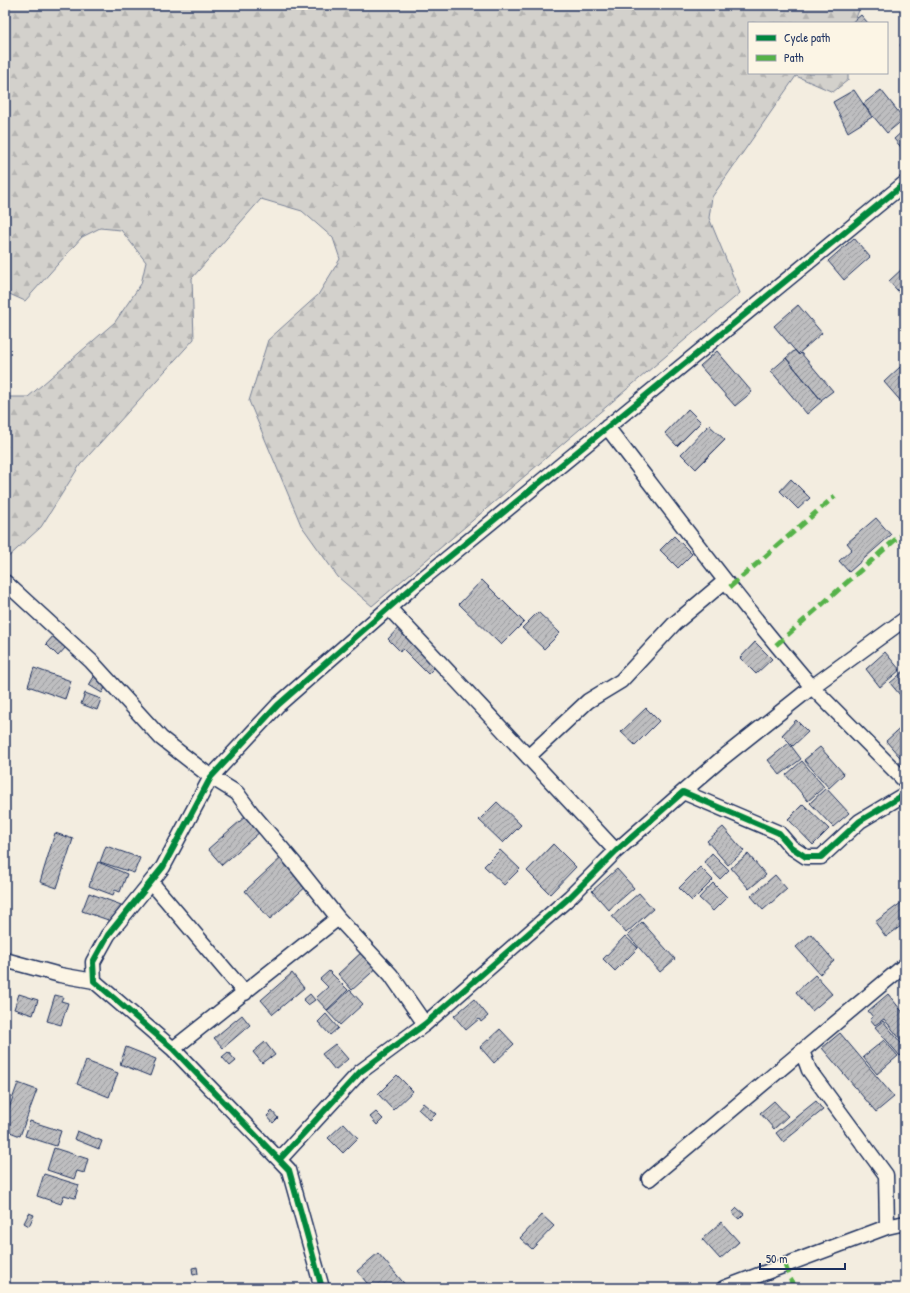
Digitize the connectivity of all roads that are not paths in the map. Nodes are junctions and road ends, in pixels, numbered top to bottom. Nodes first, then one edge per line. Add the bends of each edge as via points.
1 (905, 183) edge
2 (608, 427) junction
3 (725, 581) junction
4 (5, 582) edge
5 (389, 608) junction
6 (905, 619) edge
7 (812, 687) junction
8 (528, 757) junction
9 (211, 777) junction
10 (905, 781) edge
11 (683, 792) junction
12 (905, 794) edge
13 (616, 851) junction
14 (151, 882) junction
15 (338, 918) junction
16 (5, 960) edge
17 (93, 962) junction
18 (905, 965) edge
19 (68, 977) junction
20 (94, 981) junction
21 (245, 993) junction
22 (425, 1024) junction
23 (173, 1049) junction
24 (802, 1051) junction
25 (280, 1159) junction
26 (649, 1179) dead end
27 (905, 1222) edge
28 (887, 1227) junction
29 (322, 1288) edge
30 (724, 1288) edge

1 - 2 street
2 - 3 street
2 - 5 street
3 - 7 street
3 - 8 street via 674,624 621,681 588,701
4 - 9 street via 91,661 161,738
5 - 8 street
5 - 9 street via 278,704
6 - 7 street
7 - 10 street
7 - 11 street
8 - 13 street
9 - 14 street via 163,867
9 - 15 street via 237,793
11 - 12 street via 779,833 790,846 806,857 821,857 860,821
11 - 13 street
13 - 22 street via 570,897
14 - 17 street via 108,935
14 - 21 street
15 - 21 street
15 - 22 street via 391,975
16 - 19 street
17 - 19 street
17 - 20 street
18 - 24 street
19 - 20 street
20 - 23 street
21 - 23 street
22 - 25 street via 360,1072
23 - 25 street
24 - 26 street
24 - 28 street via 809,1070 886,1174
25 - 29 street via 289,1170
27 - 28 street
28 - 30 street

